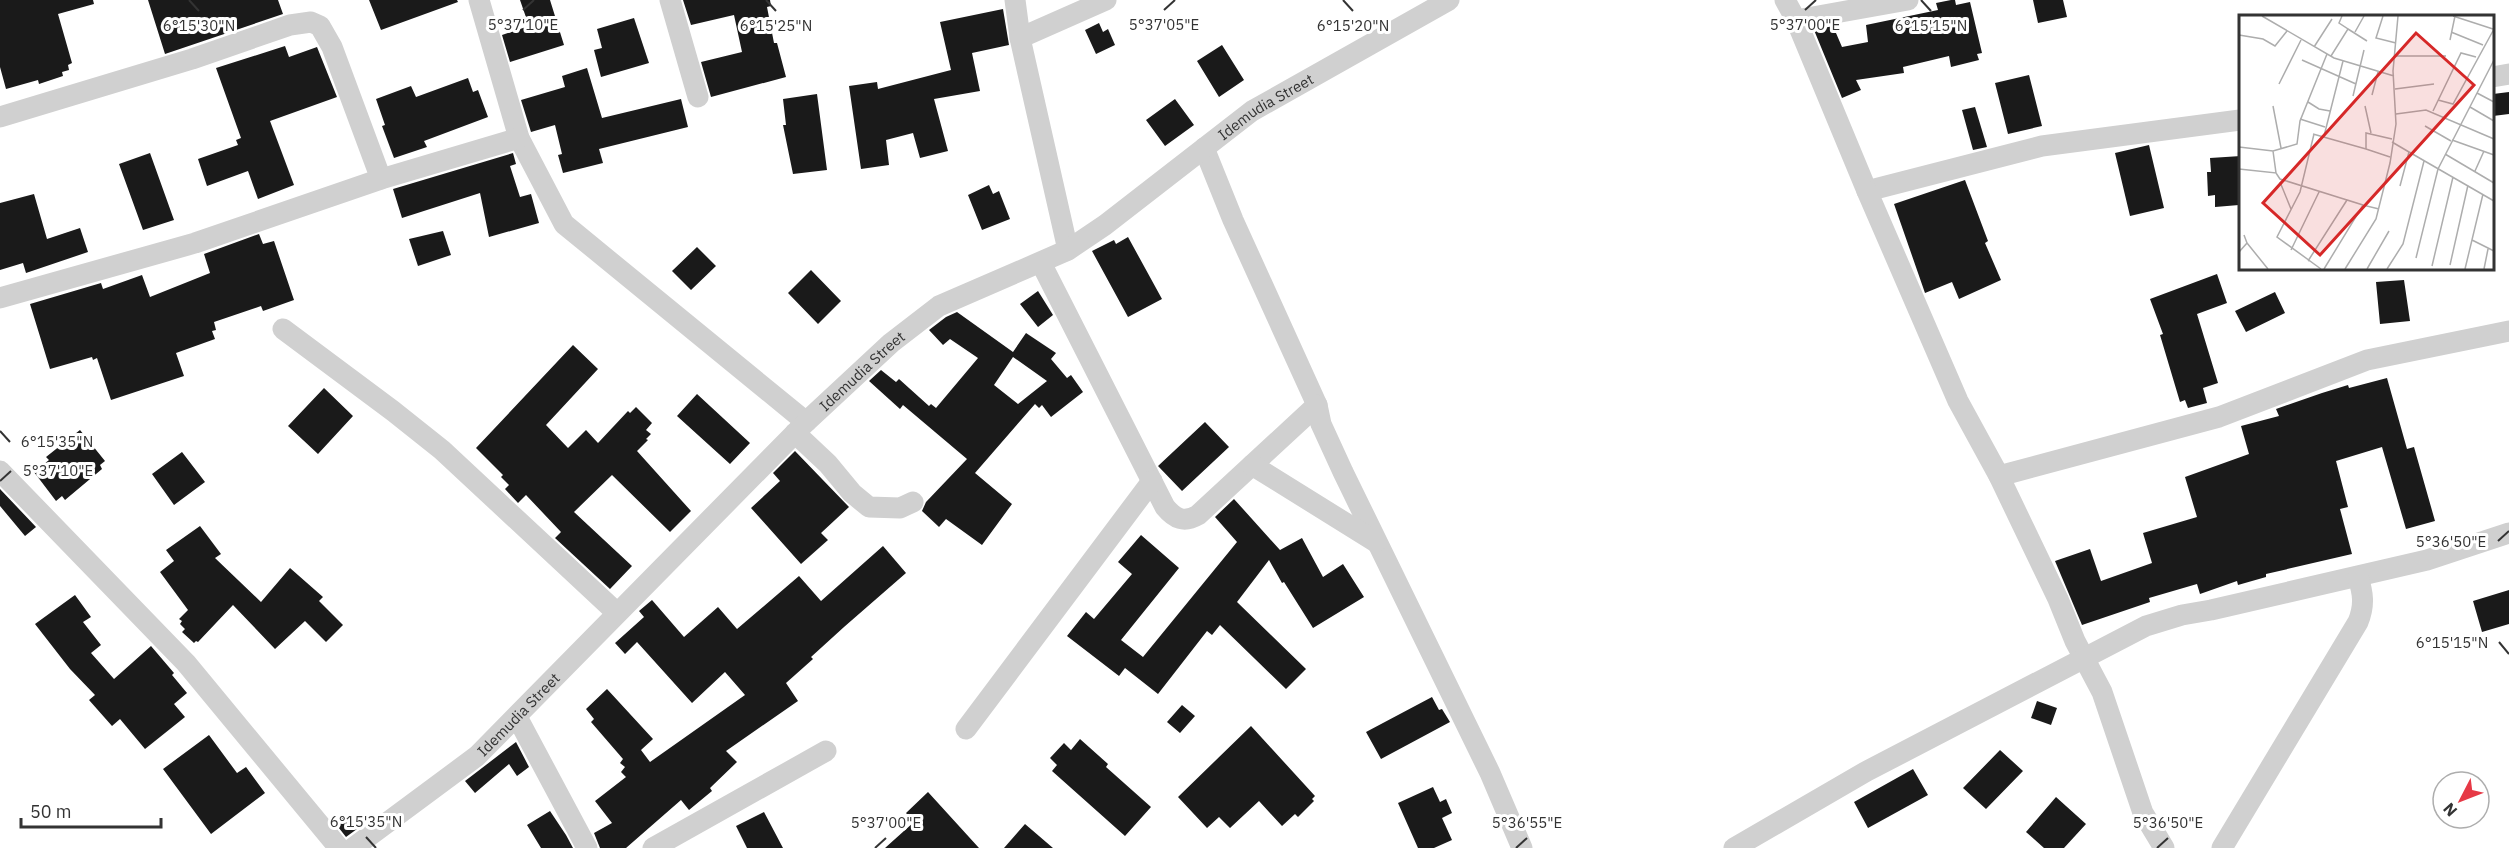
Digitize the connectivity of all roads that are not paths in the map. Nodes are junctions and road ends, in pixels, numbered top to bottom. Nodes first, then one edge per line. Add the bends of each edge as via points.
1 (479, 0) edge
2 (670, 0) edge
3 (1015, 0) edge
4 (1106, 0) edge
5 (1449, 0) edge
6 (1785, 0) edge
7 (1908, 0) edge
8 (1796, 20) junction
9 (1020, 38) junction
10 (2509, 74) edge
11 (2494, 77) edge
12 (698, 97) dead end
13 (0, 117) edge
14 (2239, 120) edge
15 (519, 138) junction
16 (1204, 148) junction
17 (381, 179) junction
18 (1867, 191) junction
19 (1068, 250) junction
20 (1041, 263) junction
21 (0, 298) edge
22 (283, 329) dead end
23 (2509, 331) edge
24 (1317, 405) junction
25 (801, 427) junction
26 (1252, 465) junction
27 (0, 471) edge
28 (1999, 476) junction
29 (1152, 481) junction
30 (914, 502) dead end
31 (2509, 533) edge
32 (1377, 542) junction
33 (2358, 576) junction
34 (617, 613) junction
35 (2085, 659) junction
36 (517, 717) junction
37 (966, 729) dead end
38 (826, 751) dead end
39 (1518, 847) edge
40 (339, 848) edge
41 (353, 848) edge
42 (587, 848) edge
43 (653, 848) edge
44 (1734, 848) edge
45 (2164, 848) edge
46 (2222, 848) edge

1 - 15 street
2 - 12 street
3 - 9 street
4 - 9 street
5 - 16 street, Idemudia Street via 1252,111
6 - 8 street
7 - 8 street
8 - 18 street
9 - 19 street
10 - 11 street
13 - 17 street via 311,22 320,26 332,47
14 - 18 street via 2042,146
15 - 17 street
15 - 25 street via 564,224
16 - 19 street, Idemudia Street
16 - 24 street
17 - 21 street via 195,243
18 - 28 street via 1958,401
19 - 20 street, Idemudia Street
20 - 25 street, Idemudia Street via 939,306 891,343
20 - 29 street
22 - 34 street via 442,450
23 - 28 street via 2367,360 2219,417
24 - 26 street
24 - 32 street via 1322,424
25 - 30 street via 852,493 869,507 900,508
25 - 34 street, Idemudia Street
26 - 29 street via 1190,519 1171,515
26 - 32 street
27 - 40 street via 186,663
28 - 35 street
29 - 37 street
31 - 33 street via 2427,560
32 - 39 street via 1490,773
33 - 35 street via 2182,615 2146,626
33 - 46 street via 2363,609 2358,622
34 - 36 street, Idemudia Street
35 - 44 street via 1867,771
35 - 45 street via 2102,692 2144,813
36 - 41 street, Idemudia Street via 477,756
36 - 42 street
38 - 43 street

